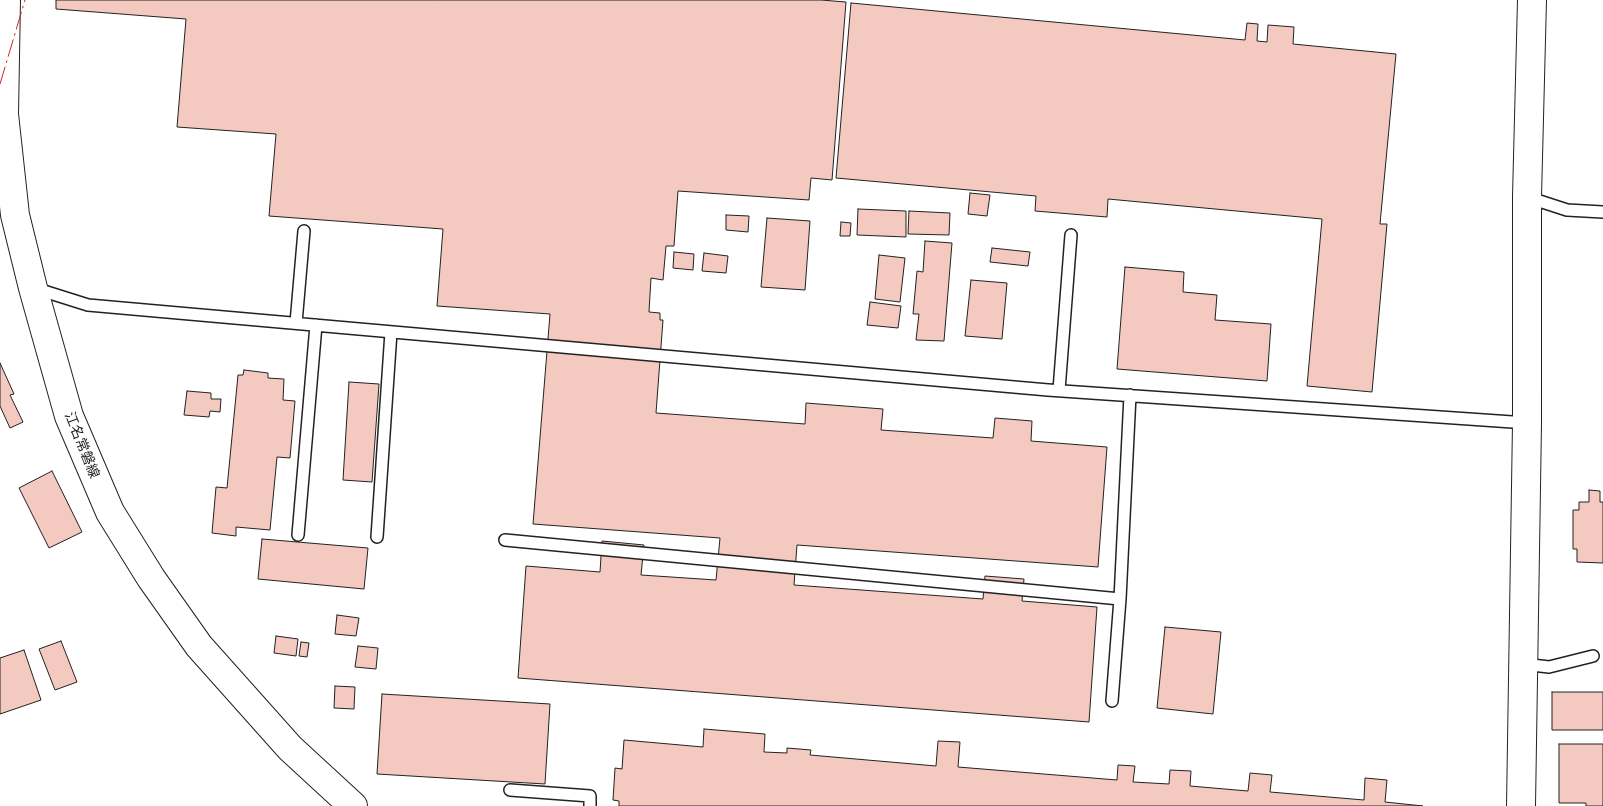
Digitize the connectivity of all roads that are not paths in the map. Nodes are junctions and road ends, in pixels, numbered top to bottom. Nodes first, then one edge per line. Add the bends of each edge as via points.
1 (6, 0) edge
2 (1532, 0) edge
3 (1527, 197) junction
4 (1603, 212) edge
5 (304, 231) dead end
6 (1070, 235) dead end
7 (33, 288) junction
8 (296, 323) junction
9 (316, 325) junction
10 (391, 332) junction
11 (1059, 390) junction
12 (1130, 396) junction
13 (1527, 423) junction
14 (298, 535) dead end
15 (377, 537) dead end
16 (505, 540) dead end
17 (1120, 599) junction
18 (1593, 656) dead end
19 (1523, 664) junction
20 (1112, 701) dead end
21 (510, 790) dead end
22 (353, 806) edge
23 (590, 806) edge
24 (1521, 806) edge

1 - 7 main road, 江名常磐線 via 4,114 15,215
2 - 3 main road
3 - 4 lane via 1567,210
3 - 13 main road
5 - 8 lane
6 - 11 lane
7 - 8 lane via 88,305
7 - 22 main road, 江名常磐線 via 69,416 110,512 199,646 290,748
8 - 9 lane
9 - 10 lane
9 - 14 lane
10 - 11 lane
10 - 15 lane
11 - 12 lane
12 - 13 lane
12 - 17 lane
13 - 19 main road
16 - 17 lane
17 - 20 lane
18 - 19 lane via 1549,667
19 - 24 main road
21 - 23 lane via 590,796

